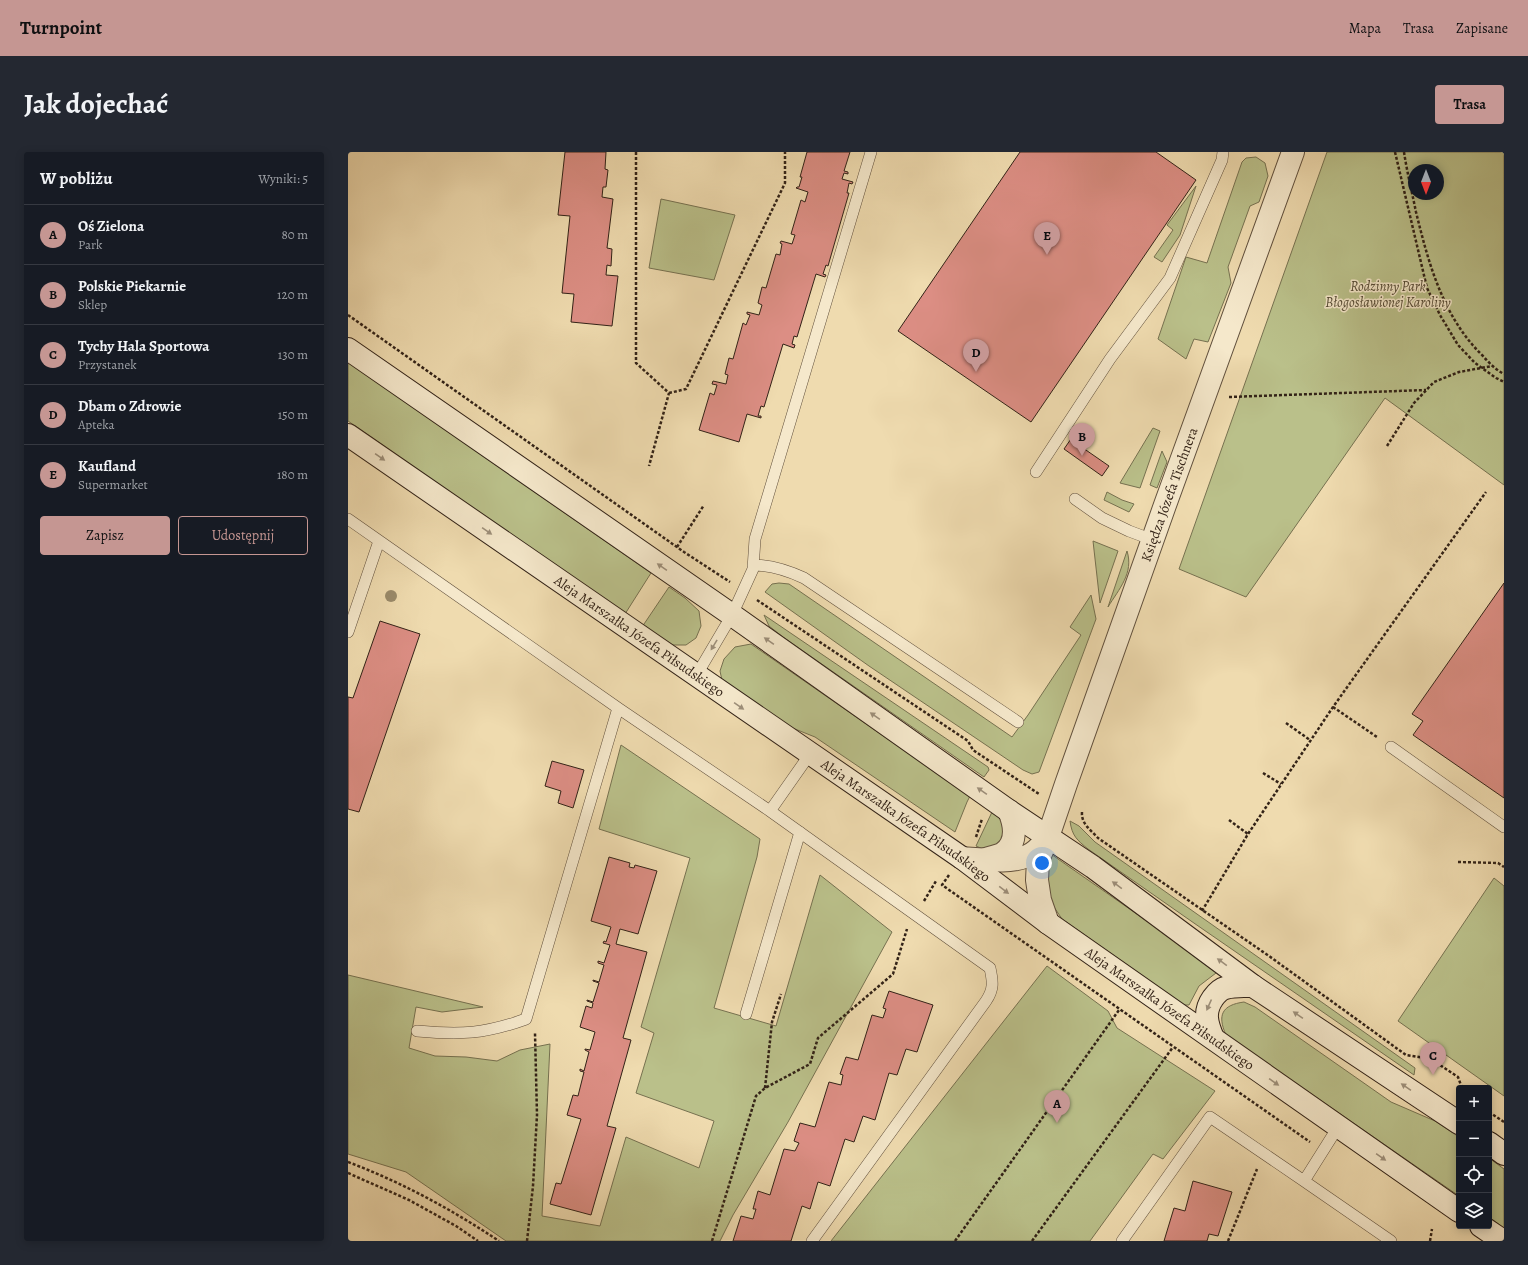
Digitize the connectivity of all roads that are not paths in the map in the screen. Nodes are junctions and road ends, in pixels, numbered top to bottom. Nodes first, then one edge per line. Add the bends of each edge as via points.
1 (871, 152) edge
2 (1223, 152) edge
3 (1293, 152) edge
4 (348, 349) edge
5 (348, 435) edge
6 (1036, 472) dead end
7 (1075, 499) dead end
8 (348, 519) edge
9 (1153, 540) junction
10 (379, 541) junction
11 (753, 565) junction
12 (732, 615) junction
13 (348, 632) edge
14 (696, 676) junction
15 (618, 708) junction
16 (1018, 722) dead end
17 (1391, 747) road end
18 (810, 754) junction
19 (1002, 805) junction
20 (770, 811) junction
21 (1504, 826) edge
22 (800, 832) junction
23 (1048, 837) junction
24 (962, 858) junction
25 (985, 859) junction
26 (1048, 923) junction
27 (1253, 986) junction
28 (746, 1014) dead end
29 (417, 1031) dead end
30 (1213, 1038) junction
31 (1456, 1121) edge
32 (1338, 1127) junction
33 (1492, 1145) edge
34 (1504, 1154) edge
35 (1304, 1181) junction
36 (1456, 1209) edge
37 (1485, 1229) edge
38 (812, 1241) edge
39 (1122, 1241) edge
40 (1391, 1241) edge
41 (1503, 1241) edge

1 - 11 lane via 755,539
2 - 6 lane via 1222,160 1170,278 1110,359
3 - 9 main road, Księdza Józefa Tischnera
12 -> 4 main road
5 -> 14 main road, Aleja Marszałka Józefa Piłsudskiego
7 - 9 lane via 1102,518
8 - 10 lane
9 - 23 main road, Księdza Józefa Tischnera
10 - 13 lane
10 - 15 lane
11 - 12 lane
11 - 16 lane via 780,568 804,578
12 -> 14 lane
19 -> 12 main road
14 -> 18 main road, Aleja Marszałka Józefa Piłsudskiego
15 - 20 lane
15 - 29 lane via 526,1019 502,1028 476,1033 443,1034
17 - 21 lane
18 - 20 lane
18 - 24 main road, Aleja Marszałka Józefa Piłsudskiego
19 - 23 main road
19 - 25 main road via 1014,822 1015,832 1009,848 1002,854
20 - 22 lane
22 - 28 lane
22 - 38 lane via 990,968 993,980 986,1001
23 - 25 main road via 1037,850 1027,856 1015,859
23 - 26 main road, Księdza Józefa Tischnera via 1038,860 1036,880
27 -> 23 main road via 1093,867
24 - 25 main road
24 -> 26 main road, Aleja Marszałka Józefa Piłsudskiego
26 - 30 main road, Aleja Marszałka Józefa Piłsudskiego
27 -> 30 main road via 1225,988 1208,1004 1206,1014
31 -> 27 main road
30 -> 32 main road, Aleja Marszałka Józefa Piłsudskiego
32 - 35 lane
32 -> 36 main road, Aleja Marszałka Józefa Piłsudskiego
33 - 34 main road
35 - 39 lane via 1210,1117
35 - 40 lane
37 - 41 main road

